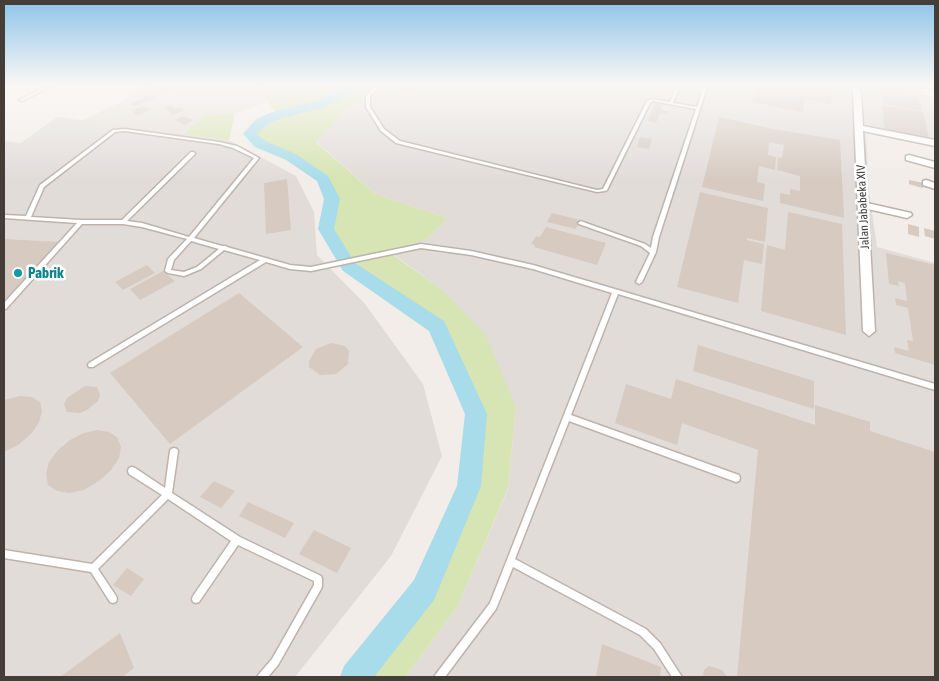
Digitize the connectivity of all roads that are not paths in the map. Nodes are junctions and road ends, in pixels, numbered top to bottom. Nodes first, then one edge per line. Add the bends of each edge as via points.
1 (372, 116) edge
2 (641, 116) edge
3 (695, 116) edge
4 (858, 116) edge
5 (859, 128) junction
6 (935, 143) edge
7 (194, 153) dead end
8 (909, 158) dead end
9 (935, 165) edge
10 (863, 205) junction
11 (907, 215) dead end
12 (4, 216) edge
13 (28, 218) junction
14 (81, 222) junction
15 (123, 222) junction
16 (581, 223) dead end
17 (190, 238) junction
18 (224, 247) junction
19 (653, 252) junction
20 (265, 260) junction
21 (639, 282) dead end
22 (616, 291) junction
23 (4, 307) edge
24 (869, 331) dead end
25 (91, 365) dead end
26 (935, 387) edge
27 (567, 417) junction
28 (174, 451) dead end
29 (132, 471) dead end
30 (736, 478) dead end
31 (168, 494) junction
32 (237, 540) junction
33 (4, 554) edge
34 (510, 561) junction
35 (93, 568) junction
36 (113, 599) dead end
37 (196, 600) dead end
38 (262, 677) edge
39 (439, 677) edge
40 (677, 677) edge

1 - 2 lane via 391,139 597,191 605,190
3 - 19 lane
4 - 5 street, Jalan Jababeka XIV
5 - 6 street
5 - 10 street, Jalan Jababeka XIV
7 - 15 lane
8 - 9 street
10 - 11 street
10 - 24 street, Jalan Jababeka XIV
12 - 13 lane
13 - 14 lane
13 - 17 lane via 42,186 83,152 117,130 229,145 256,156 249,169
14 - 15 lane
14 - 23 lane
15 - 17 lane
16 - 19 lane via 643,245
17 - 18 lane
17 - 18 lane via 171,259 168,271 184,274 199,268
18 - 20 lane
19 - 21 lane
20 - 22 lane via 311,269 421,246 533,267
20 - 25 lane
22 - 26 lane
22 - 27 lane
27 - 30 lane
27 - 34 lane
28 - 31 lane
29 - 31 lane
31 - 32 lane
31 - 35 lane
32 - 37 lane
32 - 38 lane via 319,581 275,662
33 - 35 lane
34 - 39 lane via 493,606
34 - 40 lane via 643,632 657,646
35 - 36 lane

